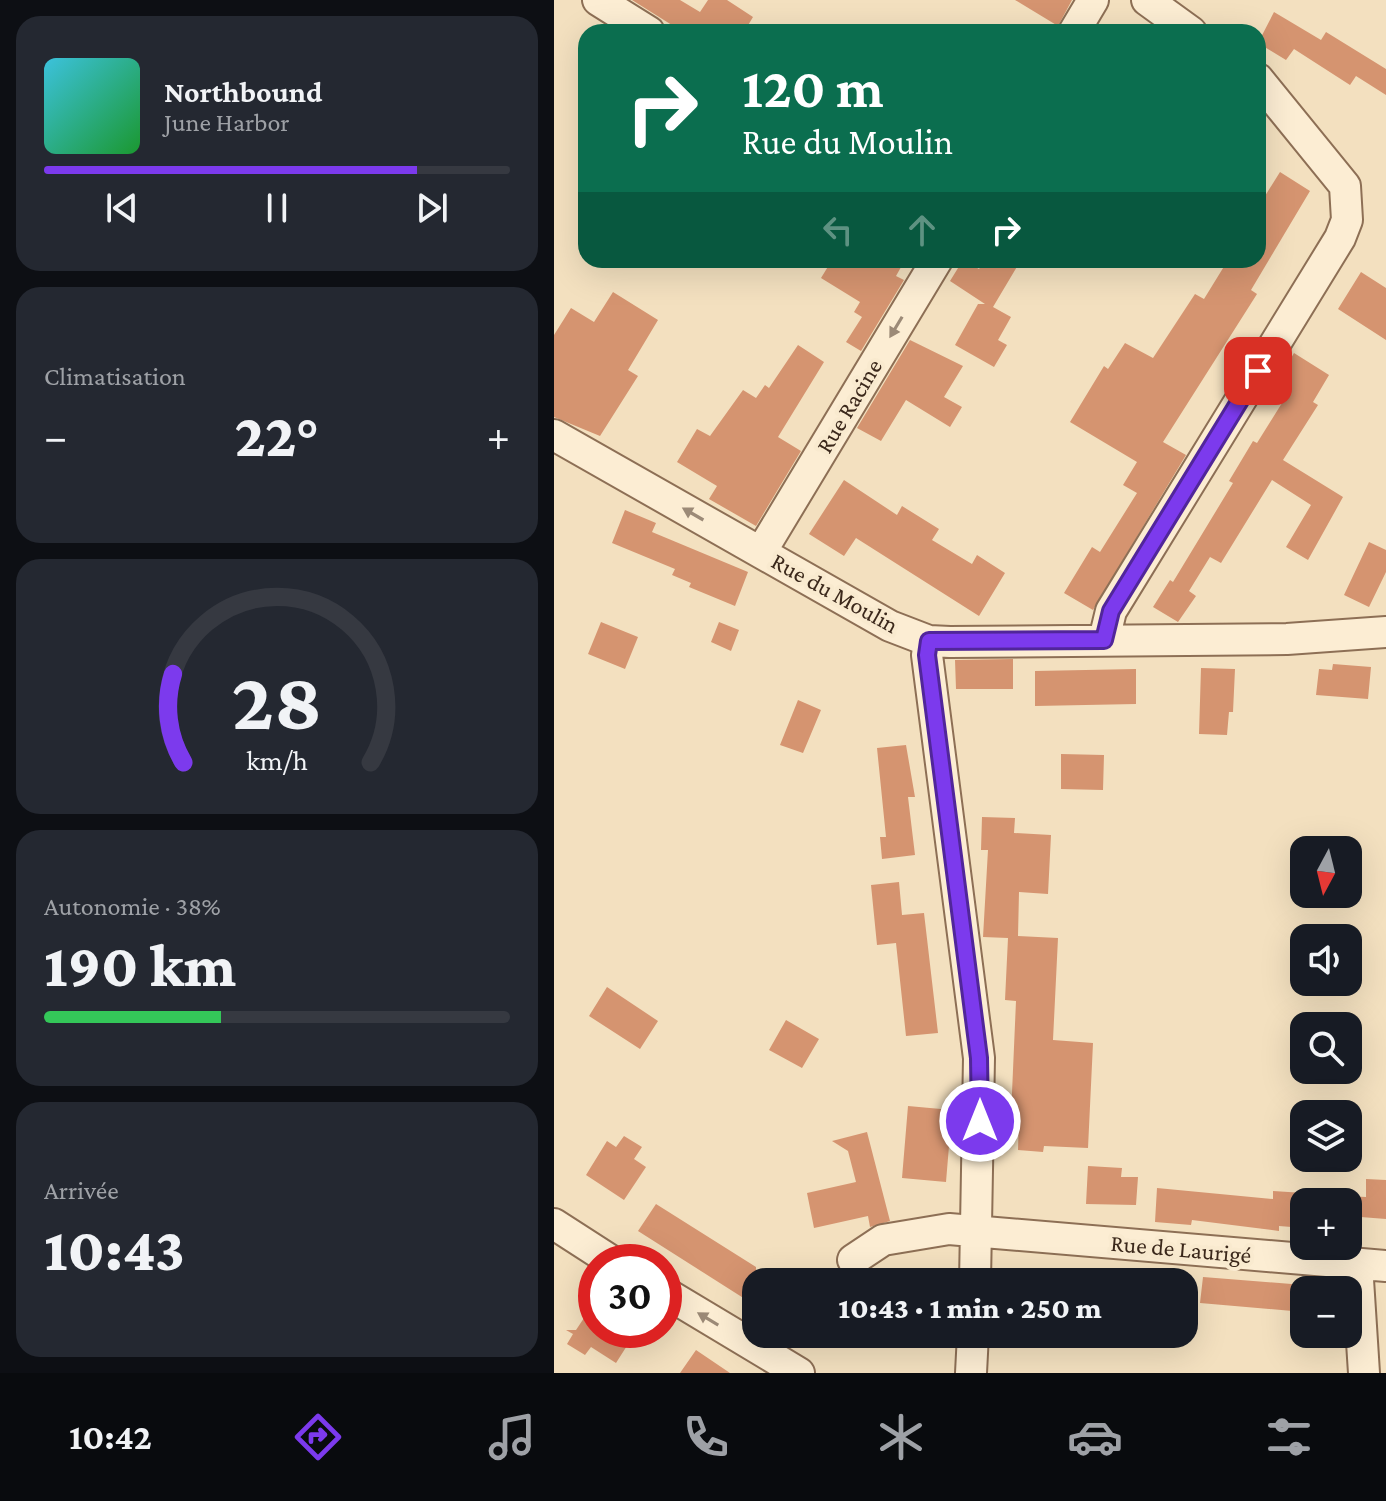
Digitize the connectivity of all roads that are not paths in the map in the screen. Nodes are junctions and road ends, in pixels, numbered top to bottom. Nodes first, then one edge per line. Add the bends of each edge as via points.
1 (598, 0) edge
2 (1093, 0) edge
3 (1147, 0) edge
4 (636, 24) edge
5 (1079, 24) edge
6 (1180, 24) edge
7 (1266, 89) edge
8 (932, 268) edge
9 (554, 435) edge
10 (761, 552) junction
11 (1386, 632) edge
12 (1104, 640) junction
13 (929, 641) junction
14 (554, 1224) edge
15 (977, 1232) junction
16 (585, 1244) edge
17 (853, 1260) dead end
18 (1371, 1265) edge
19 (976, 1268) edge
20 (682, 1303) edge
21 (972, 1348) edge
22 (799, 1373) edge
23 (971, 1373) edge
24 (1364, 1373) edge

1 - 4 street
2 - 5 street
3 - 6 street
7 - 12 street via 1345,186 1347,220 1111,611
8 -> 10 street, Rue Racine
10 -> 9 street, Rue du Moulin
10 - 13 street, Rue du Moulin via 890,626
11 - 12 street, Rue du Moulin via 1287,639
12 - 13 street, Rue du Moulin
13 - 15 street via 979,1058
14 - 16 street
15 - 17 street, Rue de Laurigé via 949,1229 883,1240
15 - 18 street, Rue de Laurigé
15 - 19 street
18 - 24 street
22 -> 20 street
21 - 23 street

